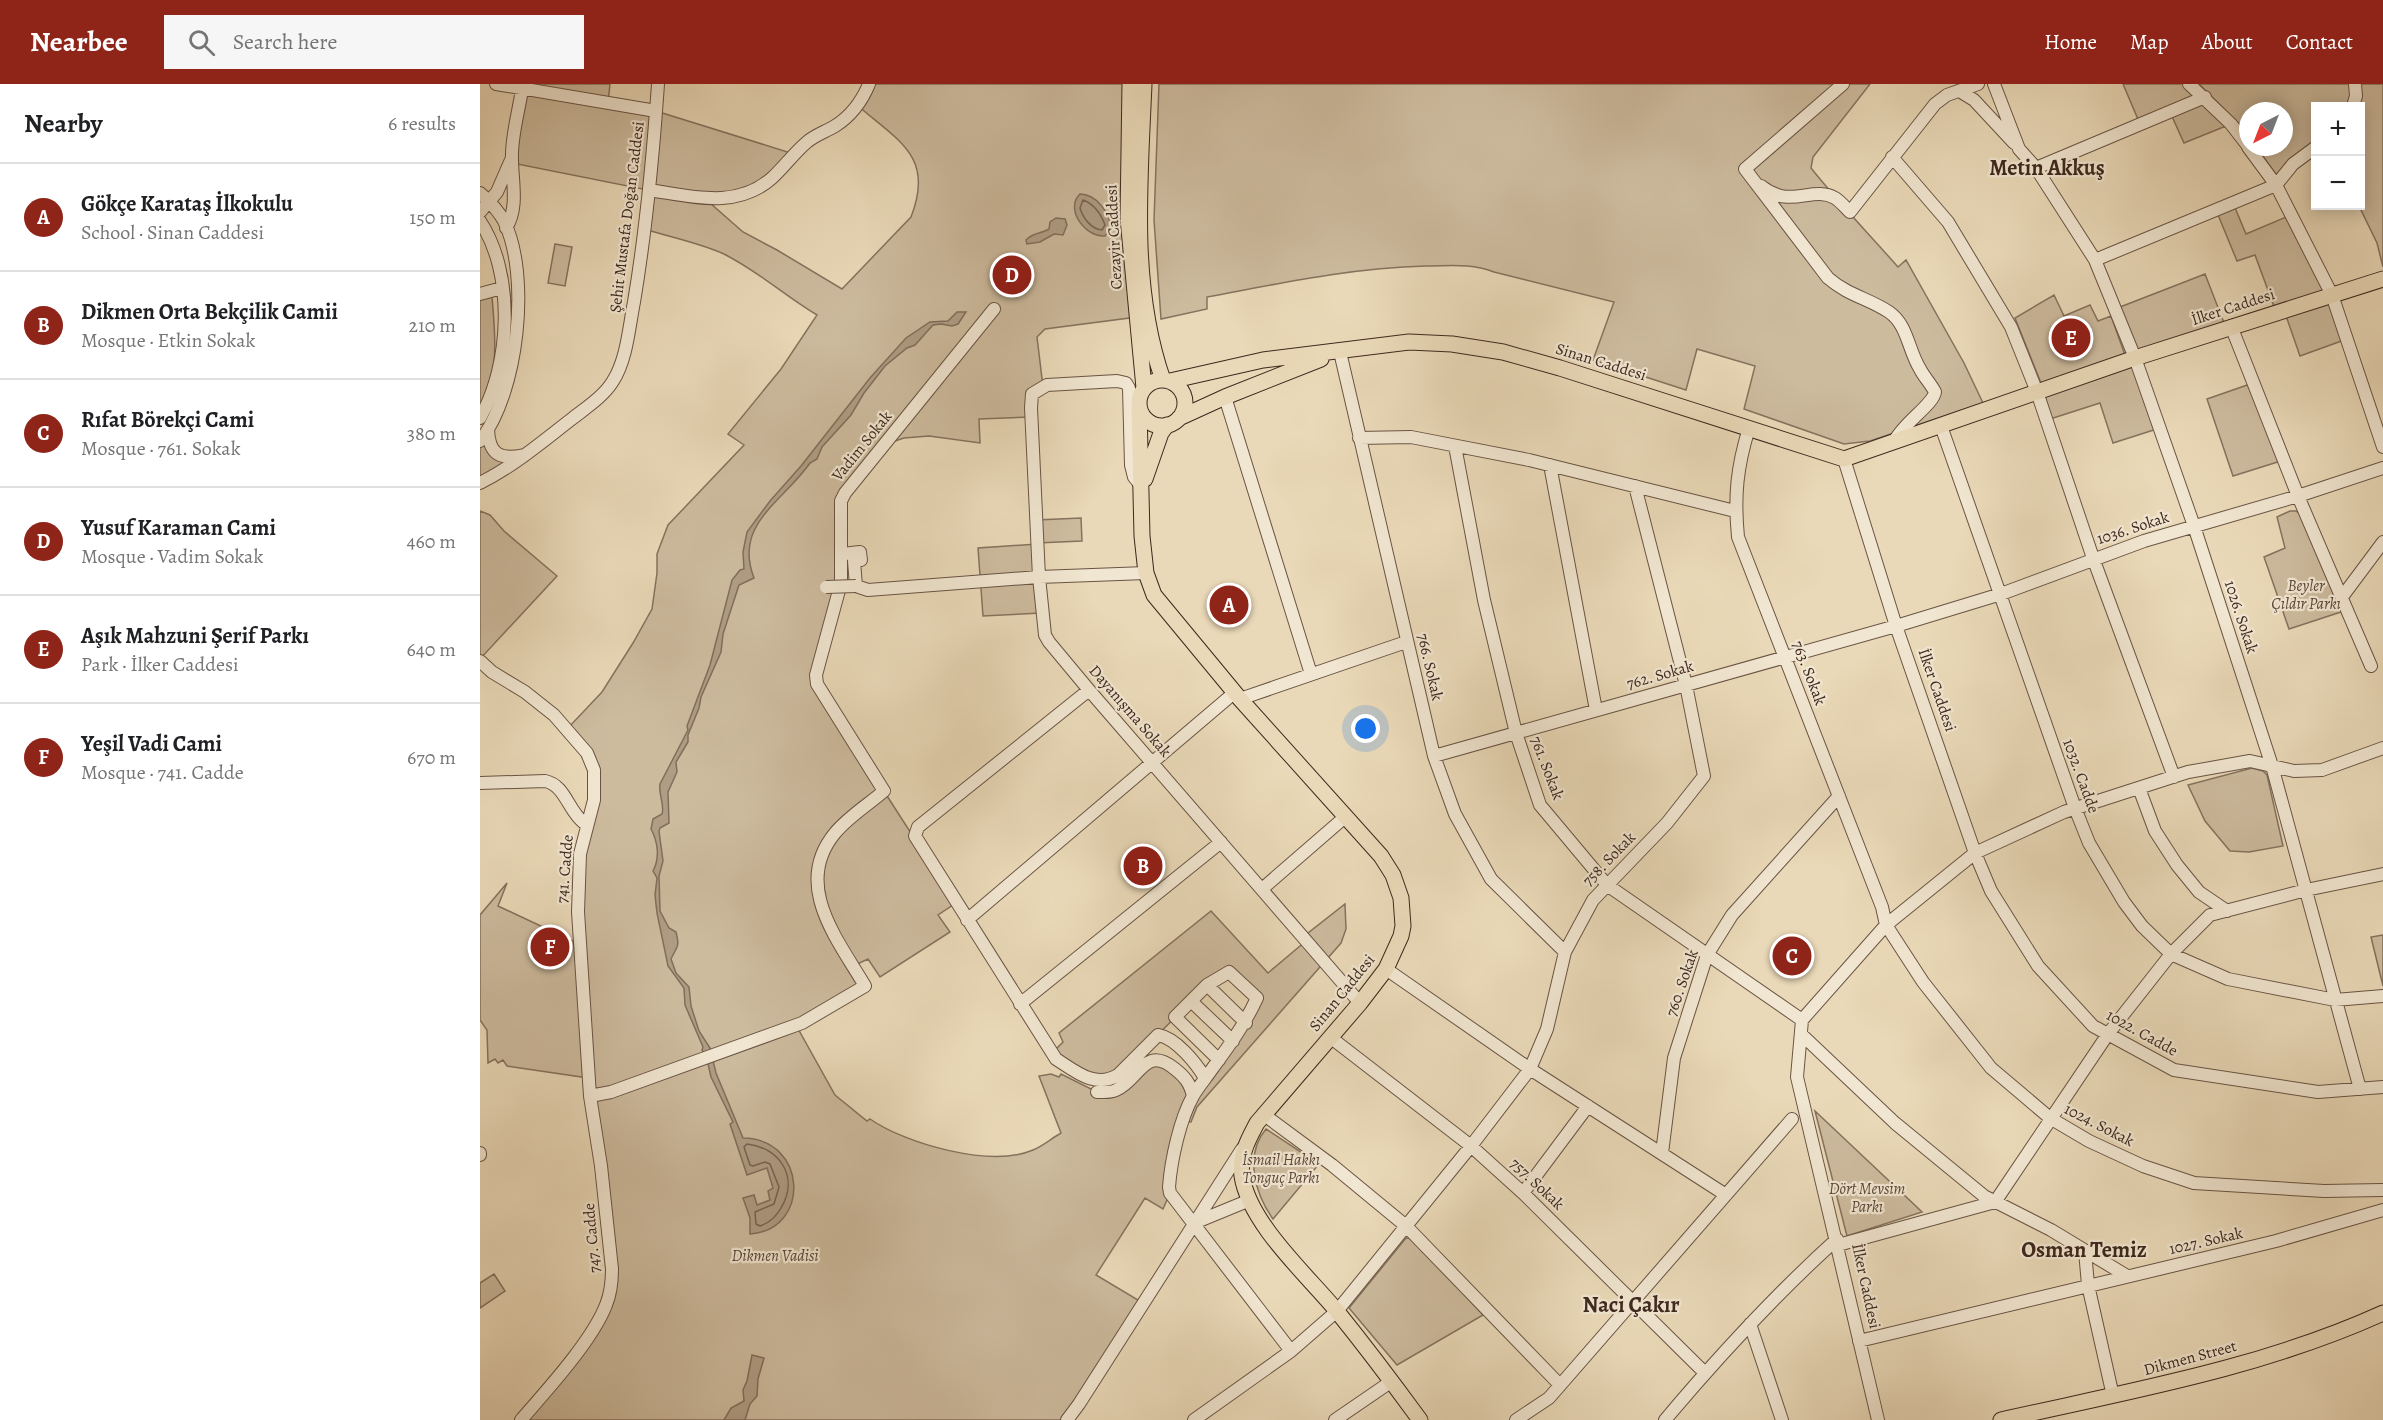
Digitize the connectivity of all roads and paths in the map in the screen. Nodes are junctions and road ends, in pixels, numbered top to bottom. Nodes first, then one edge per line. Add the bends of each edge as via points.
1 (496, 84) edge
2 (658, 84) edge
3 (869, 84) edge
4 (1130, 84) edge
5 (1144, 84) edge
6 (1843, 84) edge
7 (1978, 84) edge
8 (1994, 84) edge
9 (2189, 84) edge
10 (2355, 84) edge
11 (522, 89) junction
12 (1961, 92) junction
13 (2205, 97) junction
14 (2355, 102) edge
15 (656, 111) junction
16 (2239, 134) edge
17 (2019, 149) junction
18 (2311, 151) edge
19 (2255, 156) edge
20 (1892, 157) junction
21 (512, 159) junction
22 (2036, 168) junction
23 (1754, 180) junction
24 (2276, 185) junction
25 (649, 190) junction
26 (485, 197) edge
27 (480, 212) edge
28 (480, 221) edge
29 (506, 228) junction
30 (487, 232) junction
31 (2095, 260) junction
32 (2383, 279) edge
33 (502, 288) junction
34 (480, 294) edge
35 (2332, 295) junction
36 (994, 309) dead end
37 (1141, 312) junction
38 (2230, 326) junction
39 (1340, 352) junction
40 (2135, 358) junction
41 (1167, 381) junction
42 (1144, 388) junction
43 (2037, 392) junction
44 (1225, 397) junction
45 (1139, 408) junction
46 (480, 418) edge
47 (1173, 421) junction
48 (1941, 426) junction
49 (1749, 428) junction
50 (488, 429) junction
51 (1359, 438) junction
52 (480, 441) edge
53 (1894, 442) junction
54 (1455, 446) junction
55 (2383, 447) edge
56 (525, 455) junction
57 (1844, 459) junction
58 (1550, 465) junction
59 (2383, 468) edge
60 (480, 483) edge
61 (1635, 486) junction
62 (1142, 488) junction
63 (2298, 496) junction
64 (1735, 511) junction
65 (2194, 526) junction
66 (2383, 542) edge
67 (842, 554) junction
68 (2093, 558) junction
69 (1146, 573) junction
70 (1039, 577) junction
71 (856, 586) junction
72 (826, 587) dead end
73 (2001, 594) junction
74 (2342, 597) junction
75 (1896, 626) junction
76 (1406, 642) junction
77 (1785, 657) junction
78 (480, 661) edge
79 (2371, 666) dead end
80 (1311, 674) junction
81 (1686, 685) junction
82 (1089, 690) junction
83 (1237, 696) junction
84 (1596, 710) junction
85 (1516, 733) junction
86 (2383, 748) edge
87 (1434, 756) junction
88 (1153, 763) junction
89 (2272, 766) junction
90 (2174, 777) junction
91 (480, 783) edge
92 (2139, 788) junction
93 (1839, 796) junction
94 (2074, 808) junction
95 (1345, 817) junction
96 (588, 822) junction
97 (1221, 842) junction
98 (1975, 853) junction
99 (2383, 874) edge
100 (1606, 885) junction
101 (1262, 889) junction
102 (2306, 890) junction
103 (2227, 911) junction
104 (967, 920) junction
105 (1886, 926) junction
106 (1565, 952) junction
107 (2171, 954) junction
108 (1707, 955) junction
109 (1386, 969) junction
110 (1207, 985) junction
111 (2383, 996) edge
112 (2336, 1000) junction
113 (1191, 1001) junction
114 (1360, 1004) junction
115 (1020, 1005) junction
116 (1802, 1020) junction
117 (1246, 1023) junction
118 (1801, 1034) junction
119 (2108, 1034) junction
120 (1330, 1037) junction
121 (1233, 1041) junction
122 (1219, 1060) junction
123 (1530, 1069) junction
124 (1124, 1077) junction
125 (1205, 1078) junction
126 (2383, 1087) edge
127 (2360, 1089) junction
128 (1097, 1092) dead end
129 (590, 1096) junction
130 (1193, 1096) junction
131 (1588, 1106) junction
132 (1263, 1114) junction
133 (1792, 1119) dead end
134 (2049, 1119) junction
135 (1246, 1143) junction
136 (1471, 1146) junction
137 (1662, 1154) junction
138 (2383, 1190) edge
139 (1523, 1192) junction
140 (1726, 1195) junction
141 (1250, 1200) junction
142 (1995, 1202) junction
143 (2383, 1210) edge
144 (1193, 1224) junction
145 (1406, 1226) junction
146 (1837, 1242) junction
147 (2085, 1251) junction
148 (2127, 1276) junction
149 (2088, 1285) junction
150 (1634, 1301) junction
151 (1337, 1311) junction
152 (2383, 1313) edge
153 (1750, 1324) junction
154 (1859, 1341) junction
155 (1291, 1352) junction
156 (1705, 1373) junction
157 (1392, 1381) junction
158 (1560, 1385) junction
159 (2113, 1396) junction
160 (2043, 1415) edge
161 (521, 1420) edge
162 (1067, 1420) edge
163 (1194, 1420) edge
164 (1335, 1420) edge
165 (1420, 1420) edge
166 (1516, 1420) edge
167 (1665, 1420) edge
168 (1782, 1420) edge
169 (1878, 1420) edge
170 (2001, 1420) edge

1 - 11 street
2 - 15 street, Şehit Mustafa Doğan Caddesi
3 - 25 street via 850,114 807,142 773,177 747,195 709,199
4 - 37 main road, Cezayir Caddesi via 1128,218
5 - 37 main road, Cezayir Caddesi via 1139,219
6 - 23 street via 1745,169
7 - 12 street
8 - 17 street
9 - 13 street
10 - 14 street
11 - 15 street
11 - 21 street
12 - 17 street, 1026. Sokak via 1974,100
12 - 20 street via 1947,95 1935,104
13 - 16 street
13 - 22 street
15 - 25 street, Şehit Mustafa Doğan Caddesi
17 - 22 street, 1026. Sokak
18 - 24 street via 2293,164
19 - 24 street
20 - 23 street via 1850,212 1835,198 1783,198
20 - 43 street via 1948,222 2011,327
21 - 26 street via 501,185
21 - 29 street via 513,205
22 - 31 street, 1026. Sokak
23 - 53 street via 1828,278 1845,292 1879,305 1902,326 1919,368 1935,392 1930,403 1901,429
24 - 31 street
24 - 35 street
25 - 56 street, Şehit Mustafa Doğan Caddesi via 629,328 614,380 600,396
26 - 27 street
26 - 29 street
28 - 30 street
29 - 30 street via 498,233
29 - 50 street via 515,261 518,313 507,386
30 - 33 street via 497,257
31 - 40 street, 1026. Sokak
32 - 35 main road, İlker Caddesi
33 - 34 street
33 - 46 street via 504,335 500,366
35 - 38 main road, İlker Caddesi
35 - 55 street
36 - 67 street, Vadim Sokak via 844,493
37 - 41 main road, Cezayir Caddesi
37 - 42 main road, Cezayir Caddesi
38 - 40 main road, İlker Caddesi
38 - 63 street
39 - 41 main road, Sinan Caddesi via 1263,360
39 - 44 main road, Sinan Caddesi
39 - 49 main road, Sinan Caddesi via 1409,342 1503,352
39 - 51 street, 766. Sokak
40 - 43 main road, İlker Caddesi
40 - 65 street, 1026. Sokak
41 - 42 main road via 1150,383
41 - 47 main road via 1177,385 1184,397 1183,412
42 - 45 main road
43 - 48 main road, İlker Caddesi
43 - 68 street
44 - 47 main road, Sinan Caddesi
44 - 80 street
45 - 47 main road via 1153,424
45 - 62 main road, Sinan Caddesi
47 - 62 main road, Sinan Caddesi via 1161,433
48 - 53 main road, İlker Caddesi
48 - 73 street, 1032. Cadde
49 - 57 main road, Sinan Caddesi
49 - 64 street, 763. Sokak via 1740,455
50 - 52 street
50 - 56 street via 490,446 502,457
51 - 54 street via 1411,437
51 - 76 street, 766. Sokak
53 - 57 main road, İlker Caddesi
54 - 58 street
54 - 85 street, 761. Sokak via 1484,600
56 - 60 street, Şehit Mustafa Doğan Caddesi
57 - 75 street, İlker Caddesi
58 - 61 street
58 - 84 street
59 - 63 street, 1036. Sokak
61 - 64 street
61 - 81 street, 758. Sokak
62 - 69 main road, Sinan Caddesi
62 - 70 street, Dayanışma Sokak via 1132,472 1126,383 1047,386 1032,394
63 - 65 street, 1036. Sokak
63 - 74 street
64 - 77 street, 763. Sokak via 1738,537
65 - 68 street, 1036. Sokak
65 - 89 street, 1026. Sokak
66 - 74 street
67 - 71 street via 860,552 861,560 854,561
67 - 129 street, Vadim Sokak via 841,583 816,675 817,684 884,791 836,832 825,849 817,884 823,915 865,986 802,1023 611,1092
68 - 73 street, 1036. Sokak
68 - 90 street
69 - 70 street
69 - 83 main road, Sinan Caddesi via 1163,609
70 - 71 street via 868,590
70 - 82 street, Dayanışma Sokak via 1045,634
71 - 72 street, bridge
73 - 75 street, 1036. Sokak
73 - 94 street, 1032. Cadde
74 - 79 street
75 - 77 street, 762. Sokak
75 - 98 street, İlker Caddesi
76 - 80 street
76 - 87 street, 766. Sokak
77 - 81 street, 762. Sokak
77 - 93 street, 763. Sokak
78 - 96 street, 741. Cadde via 539,702 587,753 596,786
80 - 83 street
81 - 84 street, 762. Sokak
81 - 100 street, 758. Sokak via 1704,777
82 - 88 street, Dayanışma Sokak
82 - 104 street via 918,827 915,836
83 - 88 street
83 - 95 main road, Sinan Caddesi
84 - 85 street, 762. Sokak
85 - 87 street, 762. Sokak
85 - 100 street, 761. Sokak via 1540,804
86 - 89 street via 2322,770 2294,771
87 - 106 street, 766. Sokak via 1455,814 1491,879
88 - 97 street, Dayanışma Sokak
88 - 104 street
89 - 90 street via 2250,761
89 - 102 street, 1026. Sokak
90 - 92 street
91 - 96 street via 554,783 578,818
92 - 94 street
92 - 103 street via 2155,831 2177,865 2199,892
93 - 105 street, 763. Sokak
93 - 108 street, 760. Sokak via 1732,915
94 - 98 street
94 - 107 street, 1032. Cadde via 2089,843 2124,902
95 - 101 street
95 - 109 main road, Sinan Caddesi via 1381,856 1398,887 1403,926
96 - 129 street, 741. Cadde via 580,855 578,912
97 - 101 street, Dayanışma Sokak
97 - 115 street
98 - 105 street
98 - 119 street, 1022. Cadde via 1991,891 2038,966 2093,1026
99 - 102 street
100 - 106 street, 758. Sokak via 1593,900
100 - 108 street, 761. Sokak
101 - 114 street, Dayanışma Sokak
102 - 103 street
102 - 112 street, 1026. Sokak
103 - 107 street via 2210,915
104 - 115 street
105 - 116 street
105 - 134 street, 1024. Sokak via 1923,982 1991,1068
106 - 123 street, 758. Sokak via 1547,1029
107 - 112 street, 1032. Cadde via 2228,979
107 - 119 street
108 - 116 street, 761. Sokak
108 - 137 street, 760. Sokak via 1674,1058
109 - 114 main road, Sinan Caddesi
109 - 123 street
110 - 113 street
110 - 117 street
110 - 117 street via 1229,972 1257,998
111 - 112 street, 1032. Cadde
112 - 127 street, 1026. Sokak
113 - 121 street
113 - 122 street via 1175,1017
114 - 120 main road, Sinan Caddesi
115 - 124 street via 1056,1059 1096,1081
116 - 118 street, İlker Caddesi
117 - 121 street
118 - 142 street via 1895,1124
118 - 146 street, İlker Caddesi via 1797,1077
119 - 127 street, 1022. Cadde via 2174,1070 2319,1092
119 - 134 street
120 - 132 main road, Sinan Caddesi
120 - 136 street, 757. Sokak
121 - 122 street
122 - 125 street
123 - 131 street
123 - 136 street, 758. Sokak
124 - 125 street via 1158,1035 1167,1036
124 - 128 street via 1130,1089 1127,1094
124 - 130 street via 1148,1062 1163,1061 1187,1079
125 - 130 street
126 - 127 street, 1022. Cadde
129 - 161 street, 747. Cadde via 602,1166 611,1286 607,1303 591,1332
130 - 144 street via 1183,1120 1169,1186
131 - 137 street
131 - 139 street
132 - 135 main road, Sinan Caddesi
132 - 145 street
133 - 140 street
134 - 138 street, 1024. Sokak via 2143,1166 2194,1183 2324,1191
134 - 142 street
135 - 141 main road, Sinan Caddesi via 1242,1176
135 - 144 street
136 - 139 street, 757. Sokak
136 - 145 street, 758. Sokak
137 - 140 street
139 - 150 street, 757. Sokak
140 - 150 street
141 - 144 street
141 - 151 main road, Sinan Caddesi via 1272,1236
142 - 146 street
142 - 147 street
143 - 148 street, 1027. Sokak via 2276,1241
144 - 155 street
144 - 162 street
145 - 151 street, 758. Sokak
145 - 158 street
146 - 153 street via 1800,1272
146 - 154 street, İlker Caddesi
147 - 148 street
147 - 149 street
148 - 149 street, 1027. Sokak
149 - 154 street, 1027. Sokak
149 - 159 street
150 - 156 street, 757. Sokak
150 - 158 street
151 - 155 street, 758. Sokak
151 - 157 main road, Sinan Caddesi
152 - 159 main road, Dikmen Street via 2268,1354 2169,1384
153 - 156 street
153 - 168 street
154 - 169 street, İlker Caddesi
155 - 163 street, 758. Sokak
156 - 167 street
157 - 164 street
157 - 165 main road, Sinan Caddesi
158 - 166 street via 1549,1398
159 - 160 main road, Dikmen Street
160 - 170 main road, Dikmen Street

